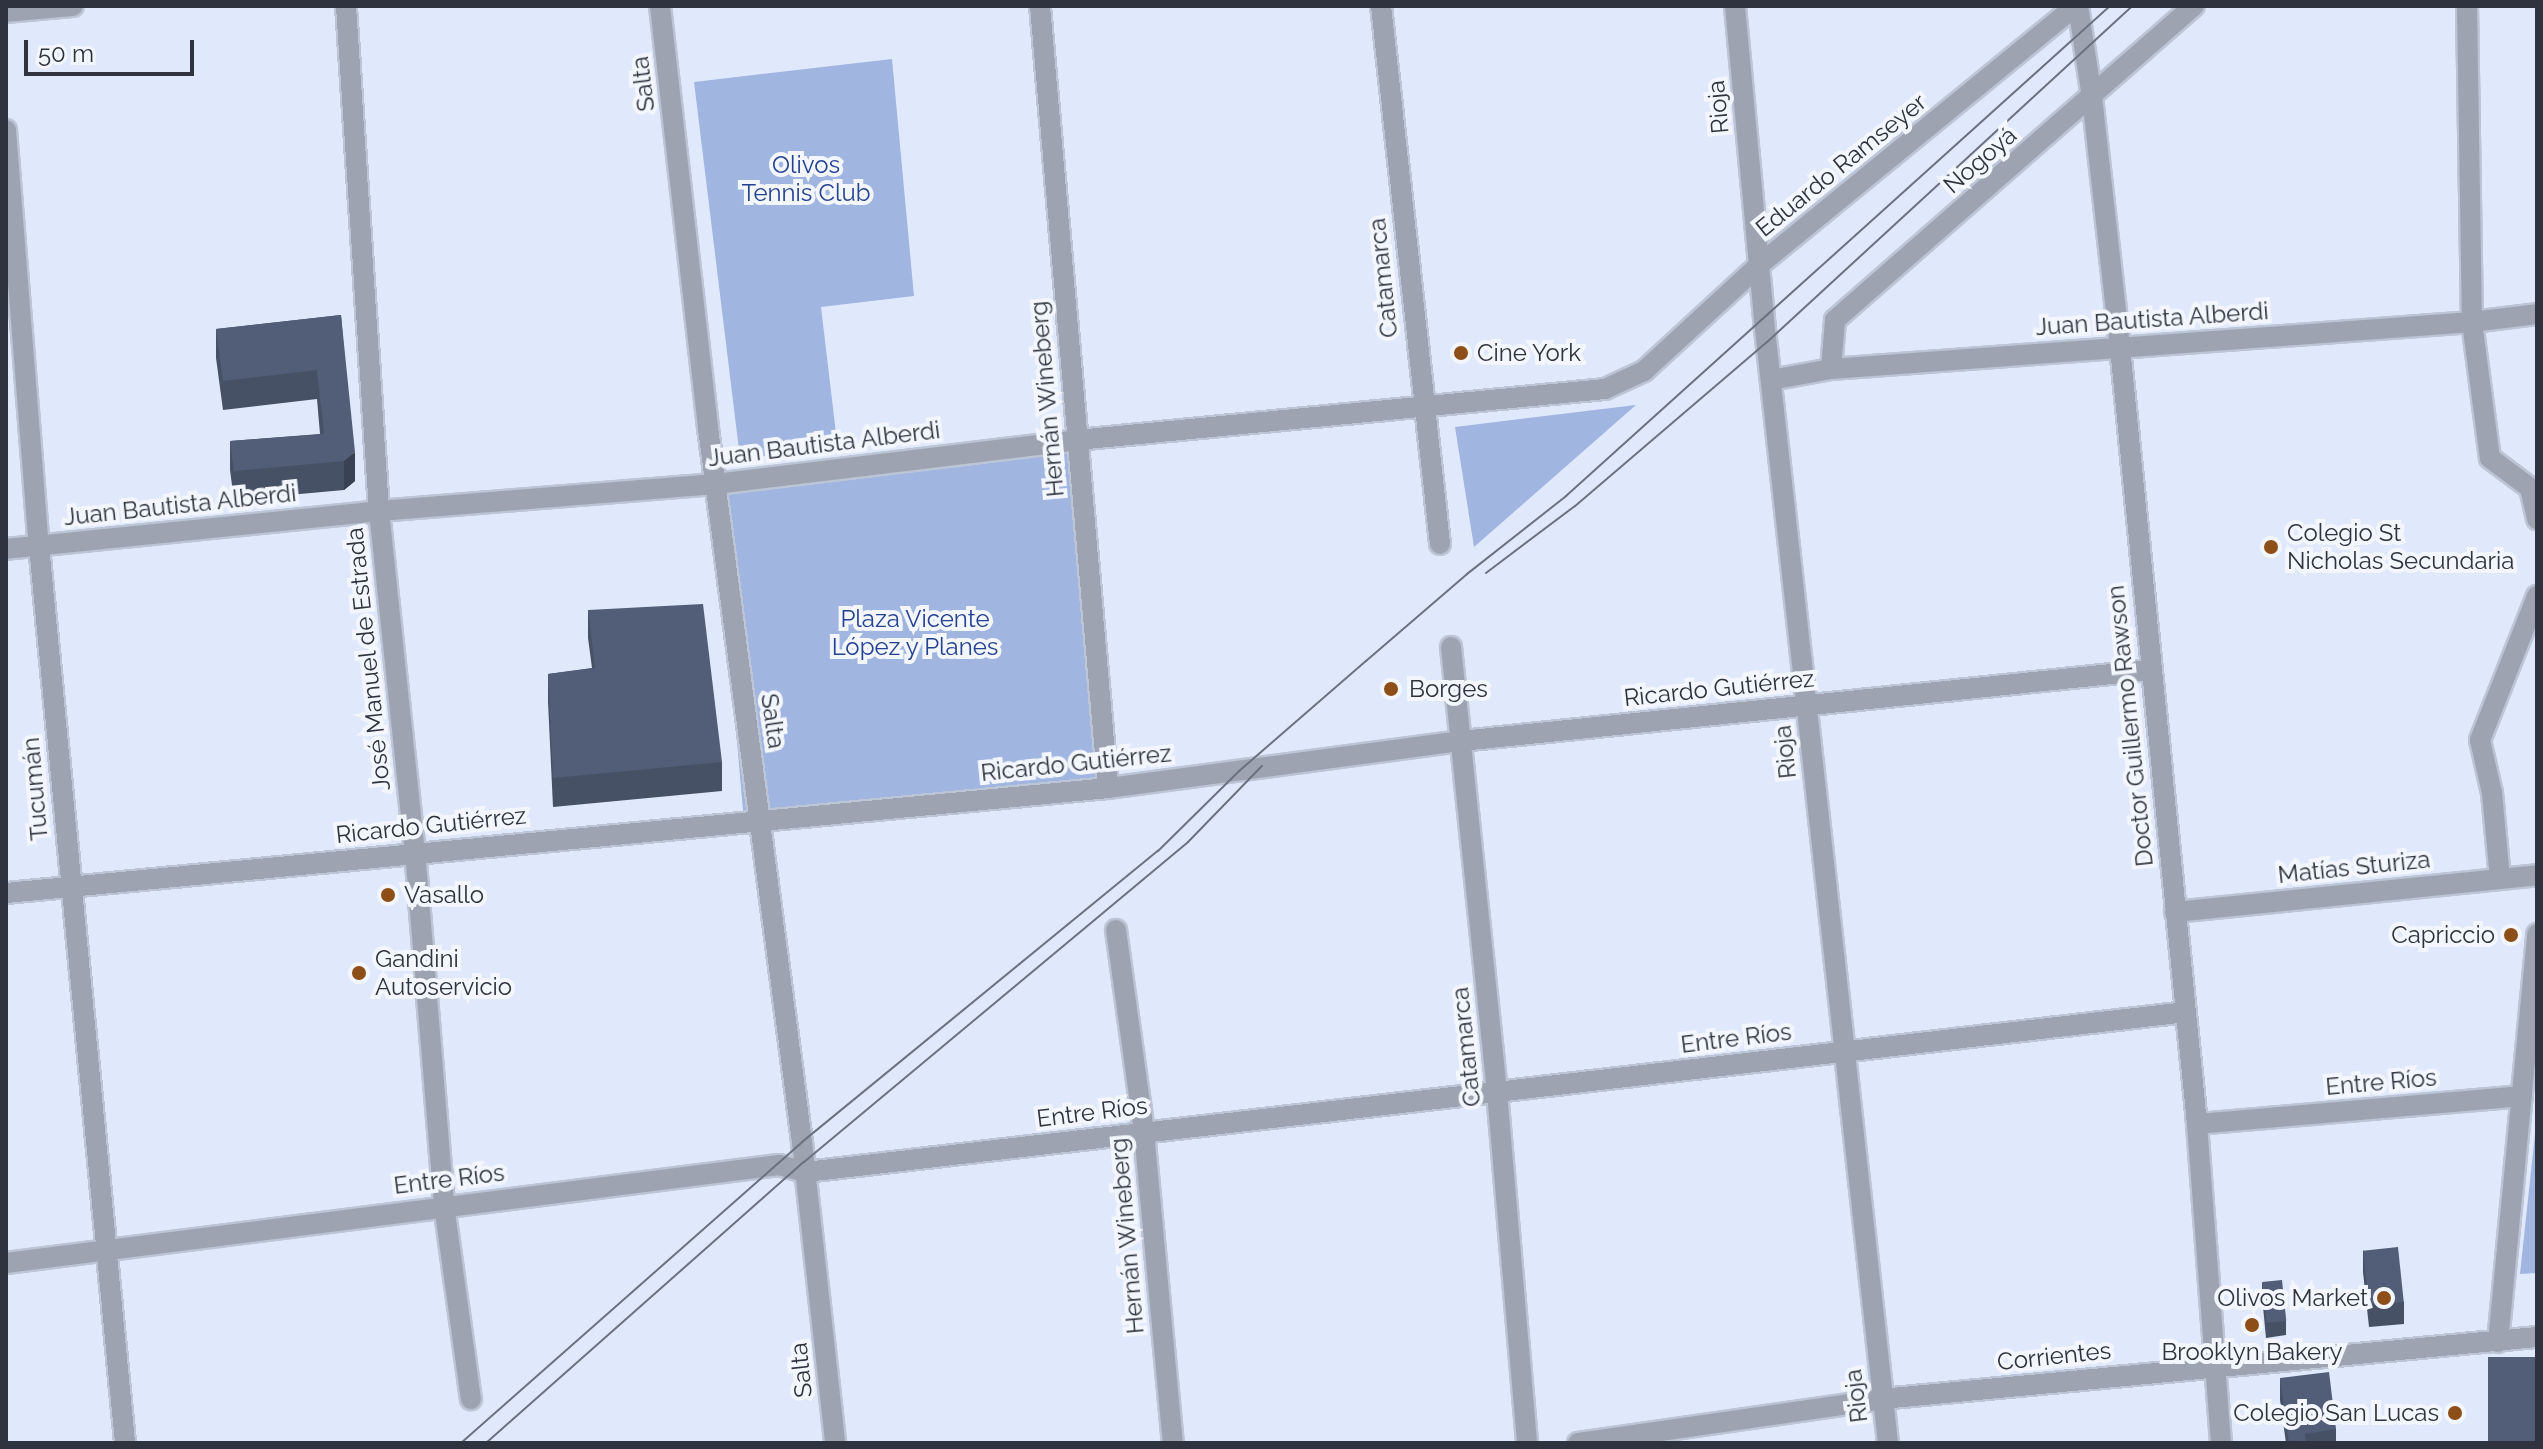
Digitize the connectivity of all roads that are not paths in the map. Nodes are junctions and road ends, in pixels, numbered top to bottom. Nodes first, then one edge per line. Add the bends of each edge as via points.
1 (73, 6) edge
2 (346, 6) edge
3 (660, 6) edge
4 (1040, 6) edge
5 (1381, 6) edge
6 (1735, 6) edge
7 (2077, 6) edge
8 (2194, 6) edge
9 (2467, 6) edge
10 (6, 12) edge
11 (2092, 97) junction
12 (6, 130) edge
13 (1758, 266) junction
14 (2537, 314) edge
15 (2472, 322) junction
16 (2120, 347) junction
17 (1831, 369) junction
18 (1644, 371) joint
19 (1771, 380) junction
20 (1423, 409) junction
21 (1077, 440) junction
22 (715, 484) junction
23 (379, 511) junction
24 (2537, 519) edge
25 (1440, 544) dead end
26 (39, 546) junction
27 (6, 549) edge
28 (2537, 596) edge
29 (1451, 647) dead end
30 (2150, 670) junction
31 (1806, 705) junction
32 (1461, 741) junction
33 (1108, 788) junction
34 (760, 820) junction
35 (415, 851) junction
36 (2537, 875) edge
37 (2500, 879) junction
38 (71, 887) junction
39 (6, 893) edge
40 (2175, 912) junction
41 (1116, 930) dead end
42 (2537, 934) edge
43 (2186, 1012) junction
44 (1844, 1052) junction
45 (1497, 1092) junction
46 (2522, 1096) junction
47 (2197, 1124) junction
48 (1144, 1132) junction
49 (806, 1172) junction
50 (444, 1205) junction
51 (106, 1252) junction
52 (6, 1263) edge
53 (2537, 1337) edge
54 (2498, 1342) junction
55 (2215, 1366) junction
56 (471, 1399) dead end
57 (1882, 1399) junction
58 (125, 1443) edge
59 (835, 1443) edge
60 (1173, 1443) edge
61 (1527, 1443) edge
62 (1578, 1443) edge
63 (1888, 1443) edge
64 (2221, 1443) edge

1 - 10 street
2 - 23 street, José Manuel de Estrada
3 - 22 street, Salta
4 - 21 street, Hernán Wineberg
5 - 20 street, Catamarca
6 - 13 street, Rioja
7 - 11 street, Doctor Guillermo Rawson
7 - 13 street, Eduardo Ramseyer
8 - 11 street, Nogoyá
9 - 15 street
11 - 16 street, Doctor Guillermo Rawson
11 - 17 street, Nogoyá via 1835,320
12 - 26 street, Tucumán
13 - 18 street, Eduardo Ramseyer
13 - 19 street, Rioja
14 - 15 street, Juan Bautista Alberdi
15 - 16 street, Juan Bautista Alberdi
15 - 24 street via 2490,458 2530,488
16 - 17 street, Juan Bautista Alberdi
16 - 30 street, Doctor Guillermo Rawson
17 - 19 street, Juan Bautista Alberdi
18 - 20 street, Juan Bautista Alberdi via 1605,389
19 - 31 street, Rioja
20 - 21 street, Juan Bautista Alberdi
20 - 25 street, Catamarca
21 - 22 street, Juan Bautista Alberdi
21 - 33 street, Hernán Wineberg
22 - 23 street, Juan Bautista Alberdi
22 - 34 street, Salta
23 - 26 street, Juan Bautista Alberdi
23 - 35 street, José Manuel de Estrada
26 - 27 street, Juan Bautista Alberdi
26 - 38 street, Tucumán
28 - 37 street via 2480,740 2492,793
29 - 32 street, Catamarca
30 - 31 street, Ricardo Gutiérrez
30 - 40 street, Doctor Guillermo Rawson
31 - 32 street, Ricardo Gutiérrez
31 - 44 street, Rioja
32 - 33 street, Ricardo Gutiérrez
32 - 45 street, Catamarca
33 - 34 street, Ricardo Gutiérrez
34 - 35 street, Ricardo Gutiérrez
34 - 49 street, Salta
35 - 38 street, Ricardo Gutiérrez
35 - 50 street, José Manuel de Estrada
36 - 37 street, Matías Sturiza
37 - 40 street, Matías Sturiza
38 - 39 street, Ricardo Gutiérrez
38 - 51 street, Tucumán
40 - 43 street, Doctor Guillermo Rawson
41 - 48 street, Hernán Wineberg
42 - 46 street
43 - 44 street, Entre Ríos
43 - 47 street, Doctor Guillermo Rawson
44 - 45 street, Entre Ríos
44 - 57 street, Rioja
45 - 48 street, Entre Ríos
45 - 61 street, Catamarca
46 - 47 street, Entre Ríos
46 - 54 street
47 - 55 street, Doctor Guillermo Rawson
48 - 49 street, Entre Ríos
48 - 60 street, Hernán Wineberg
49 - 50 street, Entre Ríos via 779,1165
49 - 59 street, Salta
50 - 51 street, Entre Ríos
50 - 56 street, José Manuel de Estrada
51 - 52 street, Entre Ríos
51 - 58 street, Tucumán
53 - 54 street, Corrientes
54 - 55 street, Corrientes
55 - 57 street, Corrientes
55 - 64 street, Doctor Guillermo Rawson
57 - 62 street, Corrientes
57 - 63 street, Rioja

